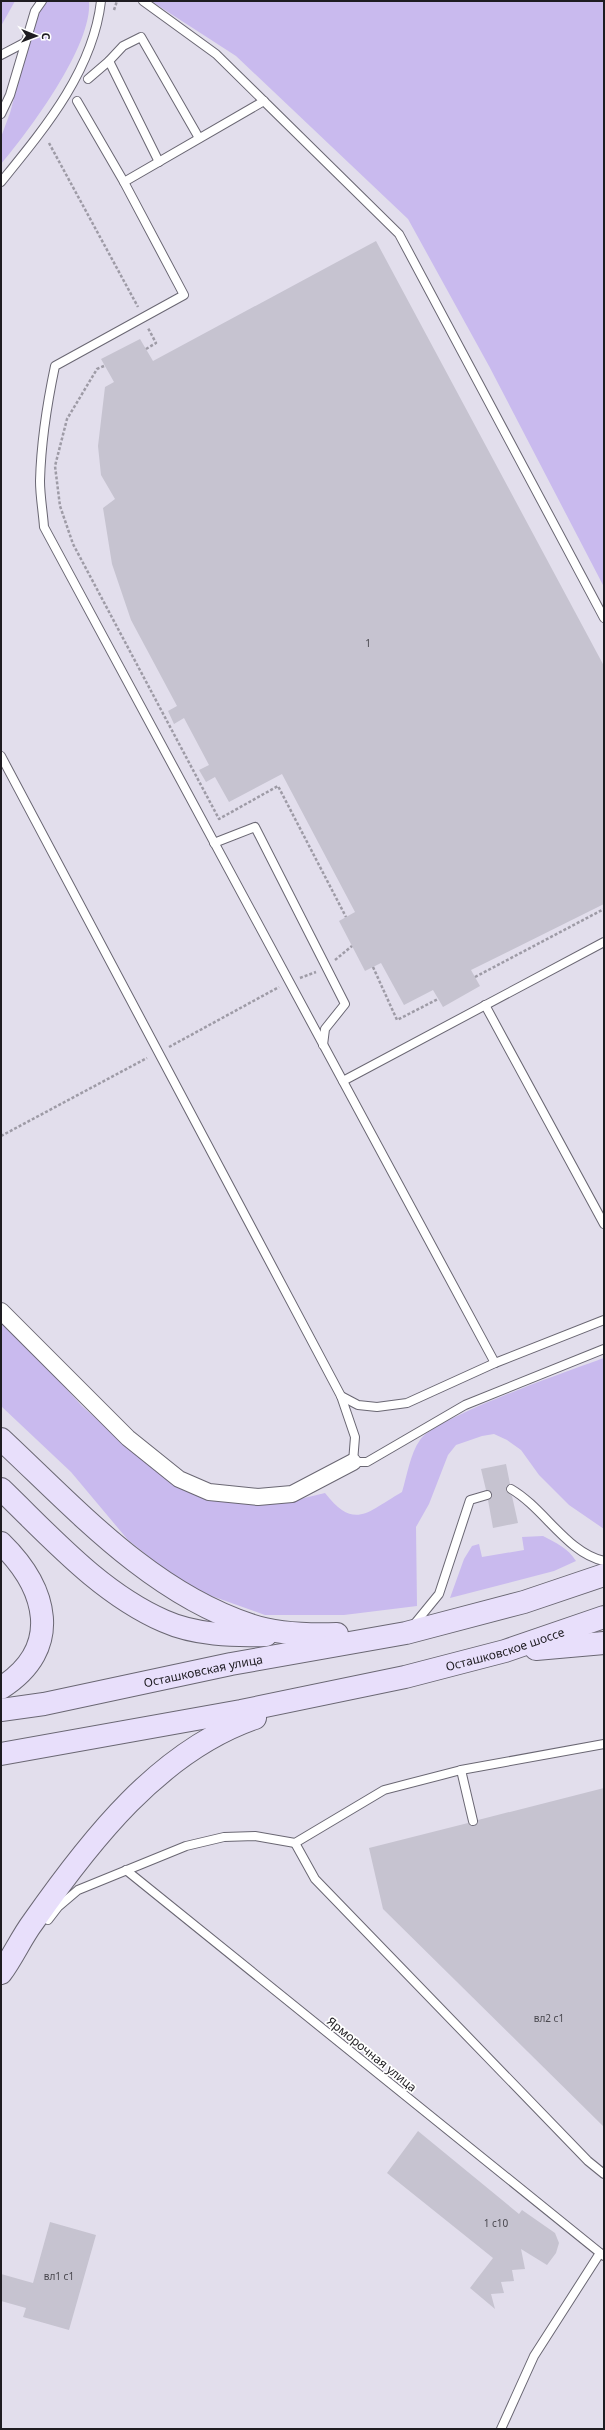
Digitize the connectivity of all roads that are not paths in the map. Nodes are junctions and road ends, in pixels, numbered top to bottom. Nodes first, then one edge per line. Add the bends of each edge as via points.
1 (42, 1) edge
2 (101, 1) edge
3 (143, 1) edge
4 (24, 43) junction
5 (1, 55) edge
6 (109, 61) junction
7 (88, 79) dead end
8 (77, 101) dead end
9 (264, 101) junction
10 (1, 114) edge
11 (200, 138) junction
12 (159, 162) junction
13 (1, 182) edge
14 (124, 182) junction
15 (604, 618) edge
16 (1, 756) edge
17 (214, 843) junction
18 (604, 942) edge
19 (485, 1005) junction
20 (323, 1046) junction
21 (343, 1081) junction
22 (604, 1224) edge
23 (1, 1311) edge
24 (604, 1320) edge
25 (604, 1349) edge
26 (495, 1363) junction
27 (341, 1396) junction
28 (1, 1439) edge
29 (353, 1462) junction
30 (1, 1489) edge
31 (511, 1489) dead end
32 (487, 1495) dead end
33 (1, 1543) edge
34 (604, 1561) edge
35 (604, 1575) edge
36 (604, 1617) edge
37 (406, 1633) junction
38 (306, 1635) junction
39 (603, 1645) edge
40 (505, 1651) junction
41 (1, 1688) edge
42 (320, 1695) junction
43 (1, 1710) edge
44 (604, 1744) edge
45 (1, 1754) edge
46 (461, 1770) junction
47 (473, 1821) dead end
48 (295, 1843) junction
49 (126, 1870) junction
50 (2, 1971) edge
51 (604, 2174) edge
52 (602, 2254) edge
53 (501, 2429) edge

1 - 4 lane via 35,11
2 - 13 lane via 98,25 86,59 70,89
3 - 9 lane via 216,54
4 - 5 lane
4 - 10 lane via 10,96
6 - 7 lane
6 - 11 lane via 123,46 141,37
6 - 12 lane
8 - 14 lane
9 - 11 lane
9 - 15 lane via 399,234
11 - 12 lane
12 - 14 lane
14 - 17 lane via 184,295 55,366 42,444 40,483 44,527
16 - 27 lane
17 - 20 lane
17 - 20 lane via 255,827 344,1004 325,1029
18 - 19 lane
19 - 21 lane
19 - 22 lane
20 - 21 lane
21 - 26 lane
23 - 29 street via 128,1438 179,1479 209,1492 258,1497 292,1494
24 - 26 lane
25 - 29 lane via 465,1405 367,1462
26 - 27 lane via 407,1403 377,1407 358,1405
27 - 29 lane via 355,1437
28 - 38 main road via 114,1545 155,1577 201,1605 251,1625
30 - 38 main road via 95,1578 126,1602 165,1622 235,1636
31 - 34 lane via 524,1497 580,1551
32 - 37 lane via 470,1500 439,1594
33 - 41 main road via 18,1560 36,1588 43,1614 41,1638 31,1661 14,1680
35 - 37 main road via 524,1602
36 - 40 main road, Осташковское шоссе
37 - 38 main road
37 - 43 main road, Осташковская улица via 231,1664 44,1704
39 - 40 main road
40 - 42 main road, Осташковское шоссе via 405,1677
42 - 45 main road via 218,1716
42 - 50 main road via 236,1725 178,1759 147,1785 94,1842 32,1922
44 - 46 lane
46 - 47 lane
46 - 48 lane via 384,1790
48 - 49 lane via 255,1836 224,1837 186,1846
48 - 51 lane via 315,1879
49 - 50 lane via 78,1890 58,1907
49 - 52 lane, Ярморочная улица
52 - 53 lane via 534,2356

